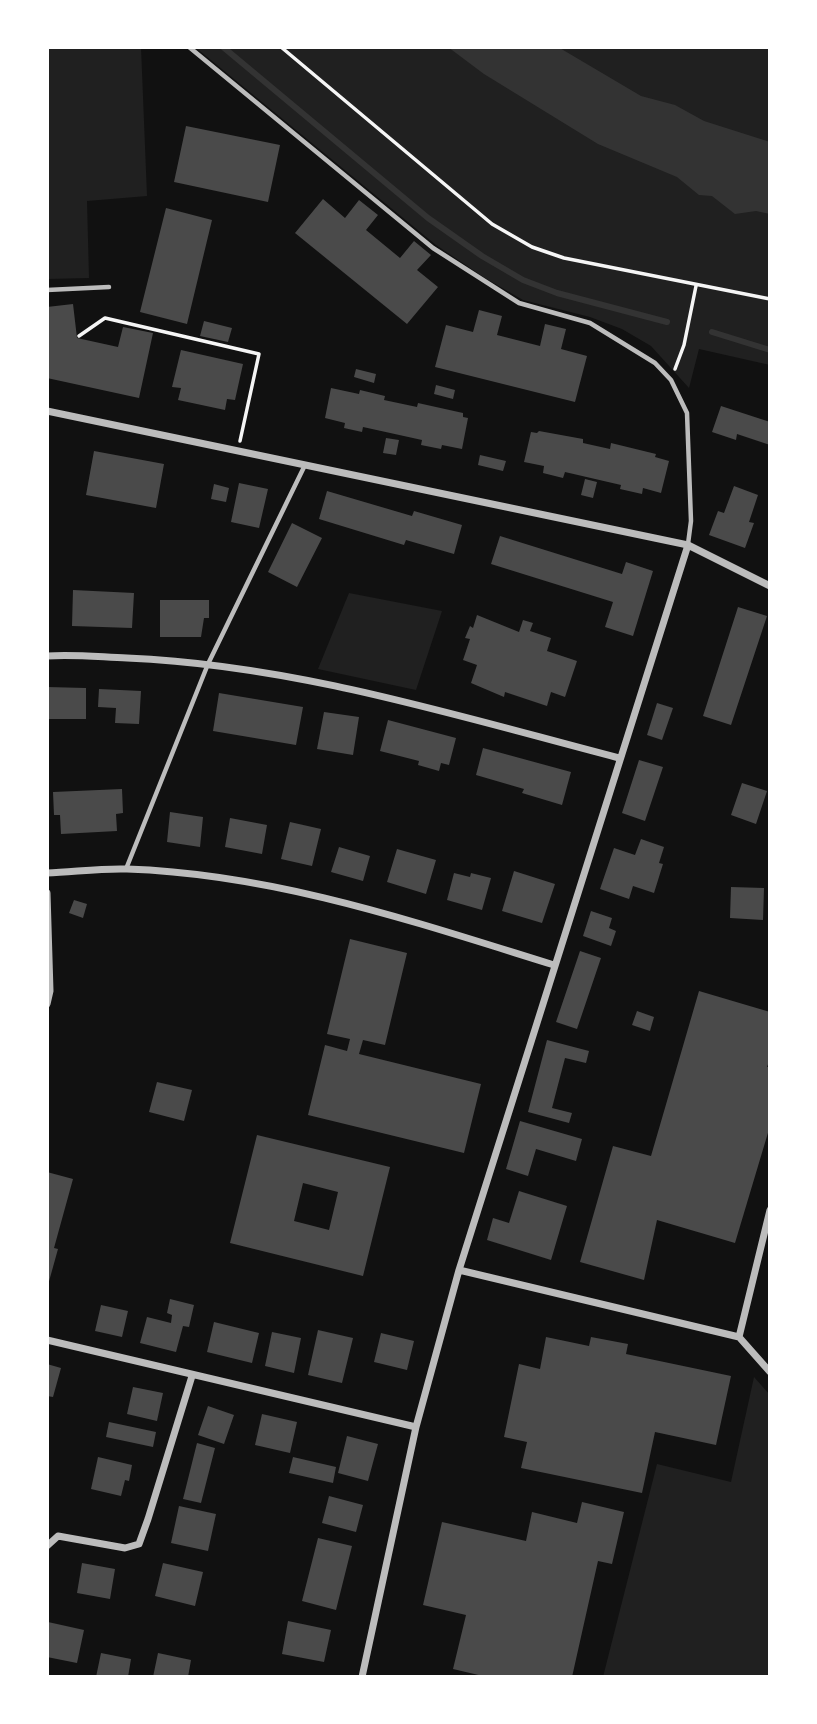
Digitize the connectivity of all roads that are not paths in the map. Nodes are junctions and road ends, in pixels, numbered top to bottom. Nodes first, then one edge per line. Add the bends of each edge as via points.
1 (189, 47) edge
2 (109, 287) dead end
3 (47, 290) edge
4 (47, 411) edge
5 (305, 464) junction
6 (688, 545) junction
7 (770, 586) edge
8 (47, 656) edge
9 (208, 664) junction
10 (619, 758) junction
11 (126, 869) junction
12 (47, 873) edge
13 (47, 893) edge
14 (554, 965) junction
15 (47, 1004) edge
16 (770, 1210) edge
17 (459, 1270) junction
18 (739, 1337) junction
19 (47, 1340) edge
20 (770, 1372) edge
21 (192, 1376) junction
22 (415, 1427) junction
23 (47, 1546) edge
24 (362, 1677) edge

1 - 6 lane via 433,248 519,303 590,323 655,363 680,396 689,427
2 - 3 lane
4 - 5 street
5 - 6 street
5 - 9 lane
6 - 7 street
6 - 10 street
8 - 9 street
9 - 10 street via 345,687
9 - 11 lane
10 - 14 street
11 - 12 street
11 - 14 street via 220,877 299,891 388,913
13 - 15 street
14 - 17 street
16 - 18 street
17 - 18 street
17 - 22 street
18 - 20 street
19 - 21 street
21 - 22 street
21 - 23 street via 139,1544 125,1548 58,1536
22 - 24 street

